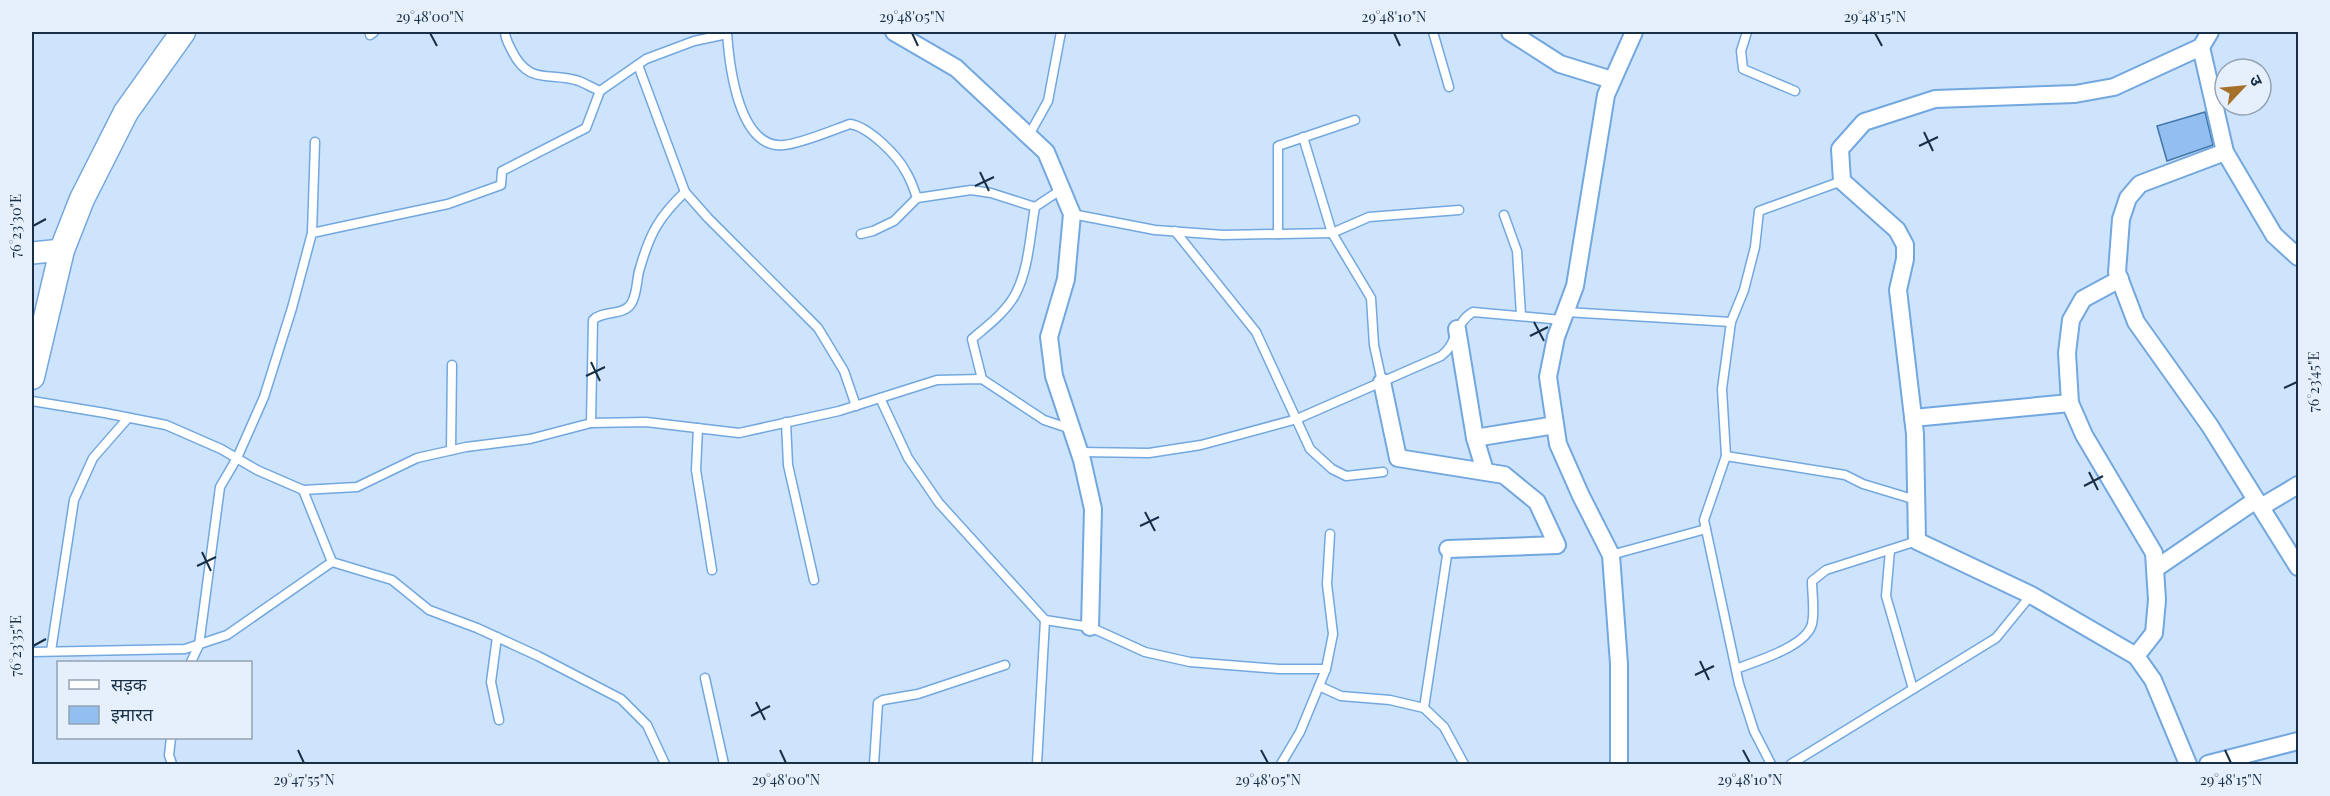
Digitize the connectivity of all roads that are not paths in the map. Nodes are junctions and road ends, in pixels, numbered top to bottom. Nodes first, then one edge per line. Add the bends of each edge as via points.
1 (183, 32) edge
2 (505, 32) edge
3 (894, 32) edge
4 (1061, 32) edge
5 (1433, 32) edge
6 (1510, 32) edge
7 (1634, 32) edge
8 (1747, 32) edge
9 (2210, 32) edge
10 (727, 33) edge
11 (2201, 47) junction
12 (638, 65) junction
13 (1612, 80) junction
14 (1449, 87) dead end
15 (600, 91) junction
16 (1795, 91) dead end
17 (1355, 120) dead end
18 (1029, 135) junction
19 (1303, 138) junction
20 (315, 142) dead end
21 (2225, 152) junction
22 (1842, 181) junction
23 (1062, 189) junction
24 (685, 192) junction
25 (917, 198) junction
26 (1035, 207) junction
27 (1459, 210) dead end
28 (1072, 214) junction
29 (1504, 215) dead end
30 (1176, 231) junction
31 (312, 233) junction
32 (1332, 233) junction
33 (861, 234) dead end
34 (1278, 234) junction
35 (62, 250) junction
36 (32, 253) edge
37 (2298, 257) edge
38 (2120, 279) junction
39 (1521, 315) junction
40 (1564, 316) junction
41 (1731, 322) junction
42 (1457, 329) junction
43 (452, 365) dead end
44 (32, 377) edge
45 (982, 379) junction
46 (1382, 382) junction
47 (880, 398) junction
48 (32, 401) edge
49 (2070, 403) junction
50 (856, 406) junction
51 (128, 418) junction
52 (1913, 418) junction
53 (1297, 419) junction
54 (786, 422) junction
55 (591, 423) junction
56 (1555, 425) junction
57 (698, 428) junction
58 (1072, 430) junction
59 (1475, 438) junction
60 (451, 450) junction
61 (1079, 452) junction
62 (1726, 456) junction
63 (237, 458) junction
64 (1485, 471) junction
65 (1383, 472) dead end
66 (2298, 485) edge
67 (303, 490) junction
68 (1916, 500) junction
69 (2258, 504) junction
70 (1706, 529) junction
71 (1329, 534) dead end
72 (1917, 541) junction
73 (1448, 549) joint
74 (1890, 550) junction
75 (1611, 555) junction
76 (332, 562) junction
77 (2298, 567) edge
78 (2155, 569) junction
79 (712, 570) dead end
80 (814, 580) dead end
81 (2031, 595) junction
82 (1045, 620) junction
83 (1090, 627) junction
84 (497, 637) junction
85 (198, 645) junction
86 (51, 651) junction
87 (32, 652) edge
88 (2136, 656) junction
89 (192, 661) edge
90 (1005, 665) dead end
91 (1326, 669) junction
92 (1736, 669) junction
93 (705, 678) dead end
94 (1318, 686) junction
95 (1913, 689) junction
96 (1424, 708) junction
97 (499, 720) dead end
98 (171, 739) edge
99 (2298, 741) edge
100 (172, 765) edge
101 (665, 765) edge
102 (724, 765) edge
103 (874, 765) edge
104 (1037, 765) edge
105 (1281, 765) edge
106 (1464, 765) edge
107 (1619, 765) edge
108 (1771, 765) edge
109 (1791, 765) edge
110 (2188, 765) edge
111 (2208, 765) edge

1 - 35 main road via 126,112 82,199
2 - 15 lane via 514,56 525,70 546,78 577,81
3 - 18 street via 956,68
4 - 18 lane via 1047,101
5 - 14 lane
6 - 13 street via 1560,64
7 - 13 street
8 - 16 lane via 1743,69
9 - 11 street
10 - 12 lane via 694,40
10 - 25 lane via 732,84 756,134 783,146 850,124 860,126 876,137 906,170
11 - 21 street
11 - 22 street via 2114,87 2075,94 1935,99 1864,122 1840,149
12 - 15 lane
12 - 24 lane
13 - 40 street via 1606,95 1575,286
15 - 31 lane via 586,128 502,171 501,185 447,204
17 - 19 lane
18 - 23 street via 1046,152
19 - 32 lane
19 - 34 lane via 1278,146
20 - 31 lane
21 - 37 street via 2274,235
21 - 38 street via 2140,184 2128,198 2121,219 2117,272
22 - 41 lane via 1759,211 1755,247
22 - 52 street via 1897,230 1905,244 1898,290
23 - 26 lane
23 - 28 street
24 - 50 lane via 818,328 844,370
24 - 55 lane via 652,231 632,303 627,309 593,320
25 - 26 lane via 971,190
25 - 33 lane via 894,221
26 - 45 lane via 1026,264 1015,295 995,320 972,339
27 - 32 lane via 1368,217
28 - 30 lane
28 - 58 street via 1066,279 1049,337 1054,376
29 - 39 lane via 1517,251
30 - 34 lane via 1222,236
30 - 53 lane via 1256,332
31 - 63 lane via 264,397
32 - 34 lane
32 - 46 lane via 1371,298 1374,345
35 - 36 street
35 - 44 main road
38 - 49 street via 2083,299 2070,320
38 - 69 street via 2136,322 2191,397
39 - 40 lane
39 - 42 lane via 1473,312
40 - 41 lane
40 - 56 street via 1548,377
41 - 62 lane via 1722,389
42 - 46 lane via 1449,350
42 - 59 street
43 - 60 lane
45 - 47 lane via 938,380
45 - 58 lane via 1044,420
46 - 53 lane
46 - 64 street via 1398,458
47 - 50 lane
47 - 82 lane via 908,458 939,503
48 - 51 lane
49 - 52 street
49 - 78 street via 2084,435 2154,553
50 - 54 lane
51 - 63 lane via 166,426
51 - 86 lane via 93,458 74,500
52 - 68 street
53 - 61 lane via 1202,445 1149,453
53 - 65 lane via 1310,449 1332,469 1346,476
54 - 57 lane via 739,433
54 - 80 lane via 788,465
55 - 57 lane via 646,422
55 - 60 lane via 530,440
56 - 59 street
56 - 75 street via 1558,444
57 - 79 lane via 696,470
58 - 61 street
59 - 64 street
60 - 67 lane via 417,458 357,487
61 - 83 street via 1094,509
62 - 68 lane via 1845,475
62 - 70 lane via 1704,520
63 - 67 lane
63 - 85 lane via 220,487
64 - 73 street via 1504,475 1537,502 1557,545
66 - 69 street
67 - 76 lane
68 - 72 street
69 - 77 street
69 - 78 street
70 - 75 lane
70 - 92 lane
71 - 91 lane via 1327,584 1333,634
72 - 74 lane
72 - 81 street
73 - 96 lane
74 - 92 lane via 1818,575 1812,581 1812,624 1807,632 1783,650
74 - 95 lane via 1886,596
75 - 107 street via 1619,664
76 - 84 lane via 392,580 429,610
76 - 85 lane via 227,635
78 - 88 street via 2154,633
81 - 88 street
81 - 95 lane via 1996,638
82 - 83 lane
82 - 104 lane
83 - 91 lane via 1145,652 1190,662
84 - 97 lane via 491,682
84 - 101 lane via 621,699 647,725
85 - 86 lane via 184,650
85 - 89 lane
86 - 87 lane
88 - 110 street via 2153,680
90 - 103 lane via 878,703
91 - 94 lane
92 - 108 lane via 1754,731
93 - 102 lane
94 - 96 lane via 1341,696 1390,700
94 - 105 lane
95 - 109 lane
96 - 106 lane via 1444,727
98 - 100 lane
99 - 111 street

